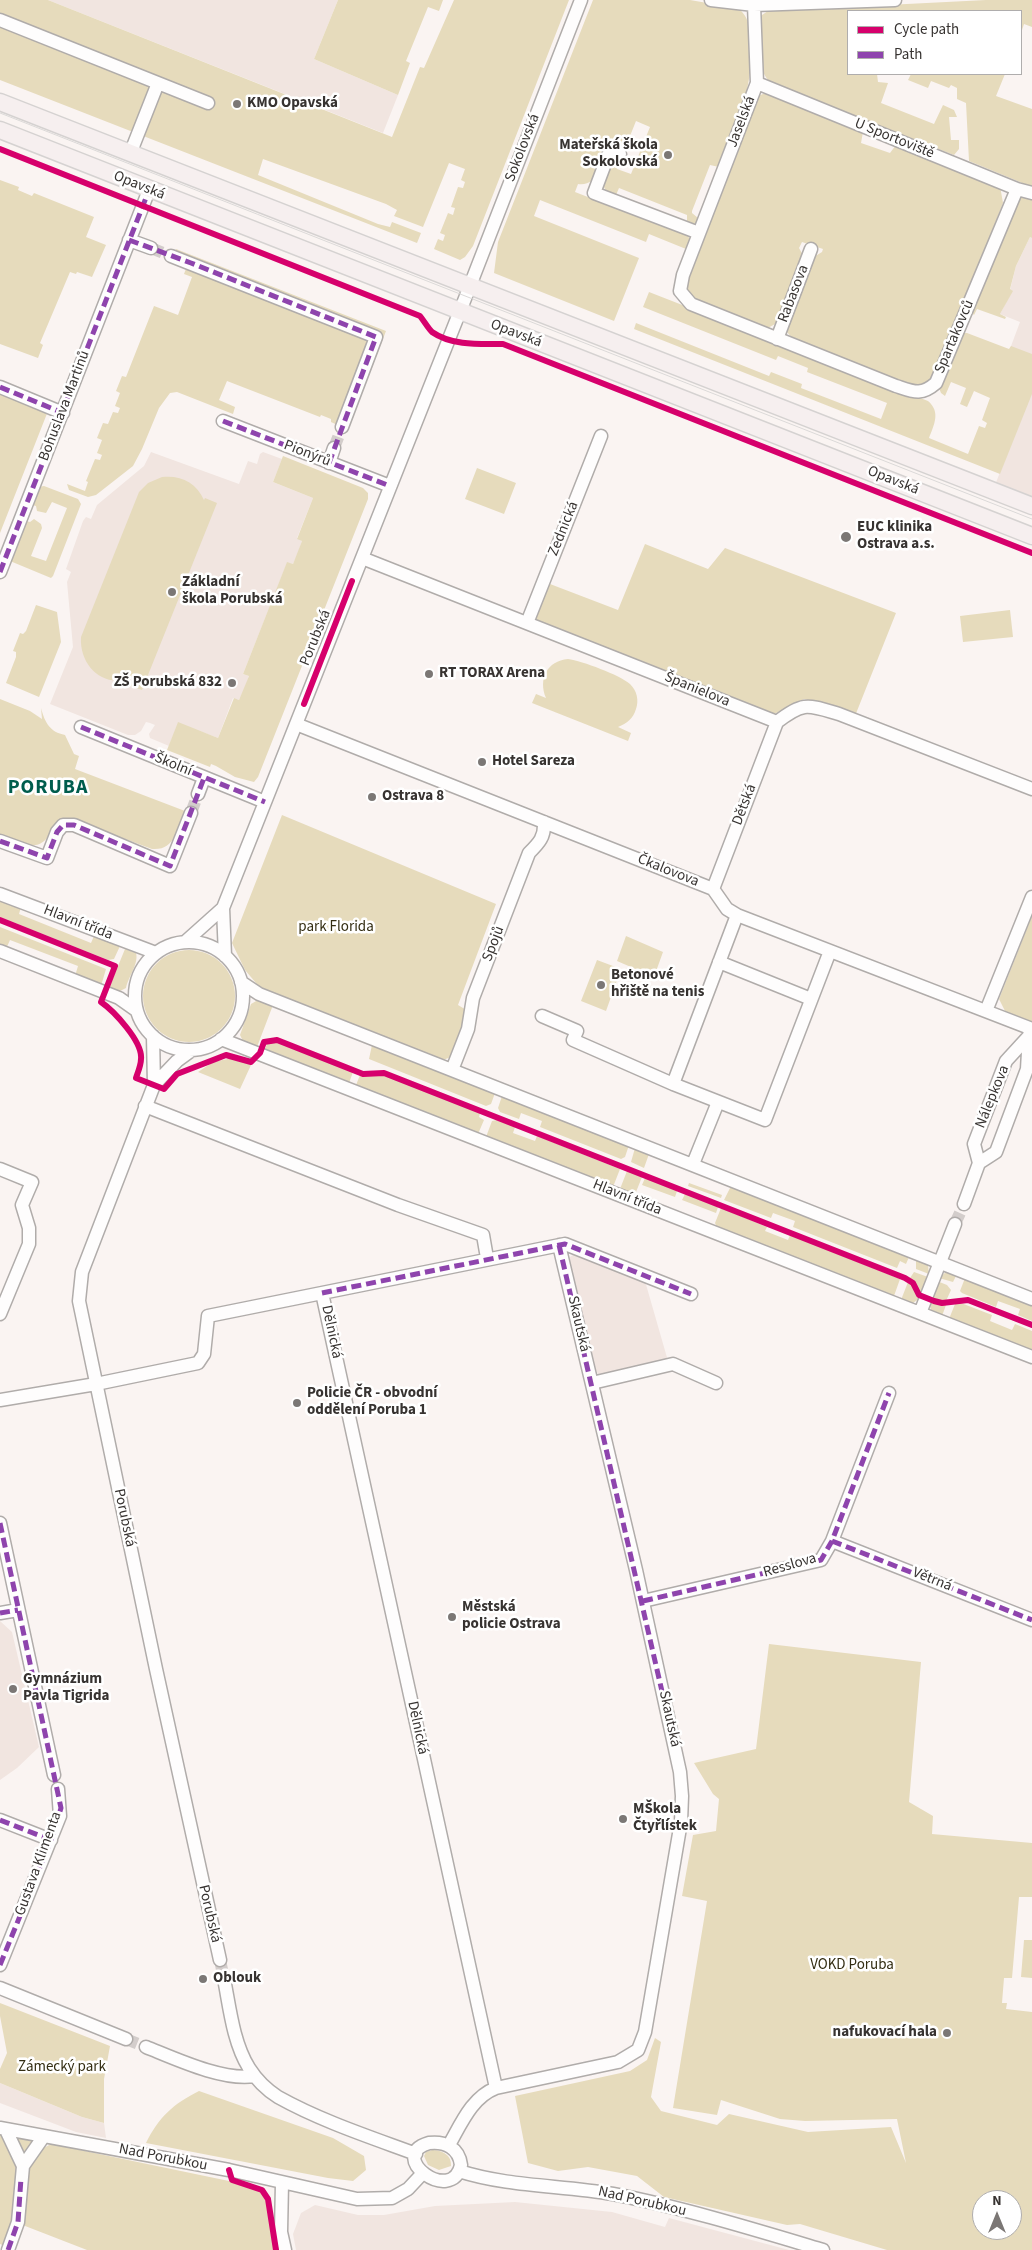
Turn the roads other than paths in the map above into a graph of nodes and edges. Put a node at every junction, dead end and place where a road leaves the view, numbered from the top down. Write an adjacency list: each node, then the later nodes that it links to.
1 (581, 0): 21 (street, Sokolovská)
2 (711, 0): 4 (street)
3 (896, 0): 4 (street)
4 (754, 5): 7 (street, Jaselská)
5 (0, 20): 6 (street)
6 (158, 83): 9 (street); 11 (street, Opavská)
7 (757, 83): 13 (street, U Sportoviště); 16 (street, Jaselská)
8 (0, 102): 11 (main road, Opavská)
9 (208, 103)
10 (0, 130): 14 (main road, Opavská)
11 (130, 154): 21 (main road, Opavská)
12 (620, 154): 16 (street)
13 (1016, 189): 15 (street, U Sportoviště); 23 (street, Spartakovců)
14 (149, 190): 17 (street, Bohuslava Martinů); 22 (main road, Opavská)
15 (1032, 192)
16 (699, 233): 23 (street, Jaselská)
17 (129, 240): 18 (street); 25 (street, Bohuslava Martinů)
18 (152, 248)
19 (811, 249): 23 (street, Rabasova)
20 (172, 256): 27 (street)
21 (468, 291): 22 (street, Porubská); 32 (main road, Opavská)
22 (460, 312): 31 (street, Porubská); 33 (main road, Opavská)
23 (777, 339)
24 (0, 387): 25 (street)
25 (63, 413): 35 (street, Bohuslava Martinů)
26 (223, 421): 30 (street, Pionýrů)
27 (342, 428)
28 (601, 436): 36 (street, Zednická)
29 (334, 448): 30 (street)
30 (329, 463): 31 (street, Pionýrů)
31 (390, 486): 34 (street, Porubská)
32 (1032, 506)
33 (1032, 536)
34 (362, 558): 36 (street, Španielova); 38 (street, Porubská)
35 (0, 572)
36 (527, 623): 37 (street, Španielova)
37 (777, 722): 41 (street); 47 (street, Dětská)
38 (296, 724): 43 (street, Porubská); 45 (street, Čkalovova)
39 (81, 727): 40 (street, Školní)
40 (204, 778): 42 (street); 43 (street, Školní)
41 (1032, 789)
42 (198, 794)
43 (265, 802): 50 (street, Porubská)
44 (191, 813): 46 (street)
45 (544, 822): 47 (street, Čkalovova); 67 (street, Spojů)
46 (0, 841)
47 (713, 889): 51 (street, Čkalovova)
48 (0, 894): 55 (street, Hlavní třída)
49 (1032, 897): 61 (street)
50 (223, 908): 52 (street); 56 (street, Porubská)
51 (737, 915): 54 (street, Čkalovova); 57 (street)
52 (185, 942): 55 (street); 56 (street)
53 (0, 951): 60 (street)
54 (830, 951): 59 (street); 61 (street, Čkalovova)
55 (156, 953): 60 (street)
56 (224, 956): 58 (street)
57 (720, 962): 59 (street); 68 (street)
58 (241, 982): 65 (street); 67 (street)
59 (811, 999): 70 (street)
60 (136, 1010): 64 (street)
61 (986, 1012): 63 (street, Čkalovova)
62 (542, 1016): 68 (street)
63 (1031, 1032): 72 (street, Nálepkova); 72 (street, Nálepkova)
64 (153, 1036): 66 (street); 69 (street, Porubská)
65 (221, 1039): 66 (street); 83 (street, Hlavní třída)
66 (192, 1050): 69 (street, Porubská)
67 (452, 1070): 73 (street)
68 (673, 1084): 70 (street)
69 (154, 1085): 71 (street, Porubská)
70 (718, 1102): 73 (street)
71 (145, 1106): 78 (street); 88 (street, Porubská)
72 (980, 1163): 75 (street, Nálepkova)
73 (694, 1164): 79 (street)
74 (0, 1169): 84 (street)
75 (964, 1204)
76 (955, 1224): 79 (street)
77 (560, 1245): 78 (street, Dělnická); 81 (street); 86 (street, Skautská)
78 (487, 1258): 80 (street, Dělnická)
79 (940, 1262): 82 (street); 83 (street)
80 (322, 1293): 88 (street, Dělnická); 109 (street, Dělnická)
81 (691, 1294)
82 (1032, 1299)
83 (920, 1313): 85 (street, Hlavní třída)
84 (0, 1314)
85 (1032, 1357)
86 (592, 1383): 87 (street); 94 (street, Skautská)
87 (716, 1383)
88 (96, 1384): 90 (street); 102 (street, Porubská)
89 (889, 1393): 92 (street, Resslova)
90 (0, 1400)
91 (0, 1523): 93 (street)
92 (832, 1541): 94 (street, Resslova); 97 (street, Větrná)
93 (3, 1554): 95 (street)
94 (642, 1601): 109 (street, Skautská)
95 (18, 1610): 96 (street); 98 (street)
96 (0, 1613)
97 (1032, 1620)
98 (54, 1774)
99 (58, 1789): 101 (street, Gustava Klimenta)
100 (0, 1820): 101 (street)
101 (51, 1840): 103 (street, Gustava Klimenta)
102 (220, 1960)
103 (0, 1965)
104 (225, 1984): 108 (street)
105 (0, 1988): 106 (street)
106 (126, 2039)
107 (146, 2047): 108 (street)
108 (254, 2076): 113 (street)
109 (496, 2088): 112 (street)
110 (3, 2129): 111 (street, Nad Porubkou); 114 (street)
111 (44, 2136): 114 (street); 117 (street, Nad Porubkou)
112 (449, 2145): 113 (street); 115 (street)
113 (416, 2154): 116 (street)
114 (23, 2166): 118 (street)
115 (459, 2171): 116 (street); 120 (street, Nad Porubkou)
116 (422, 2174): 117 (street, Nad Porubkou)
117 (282, 2183): 119 (street)
118 (8, 2250)
119 (285, 2250)
120 (823, 2250)

